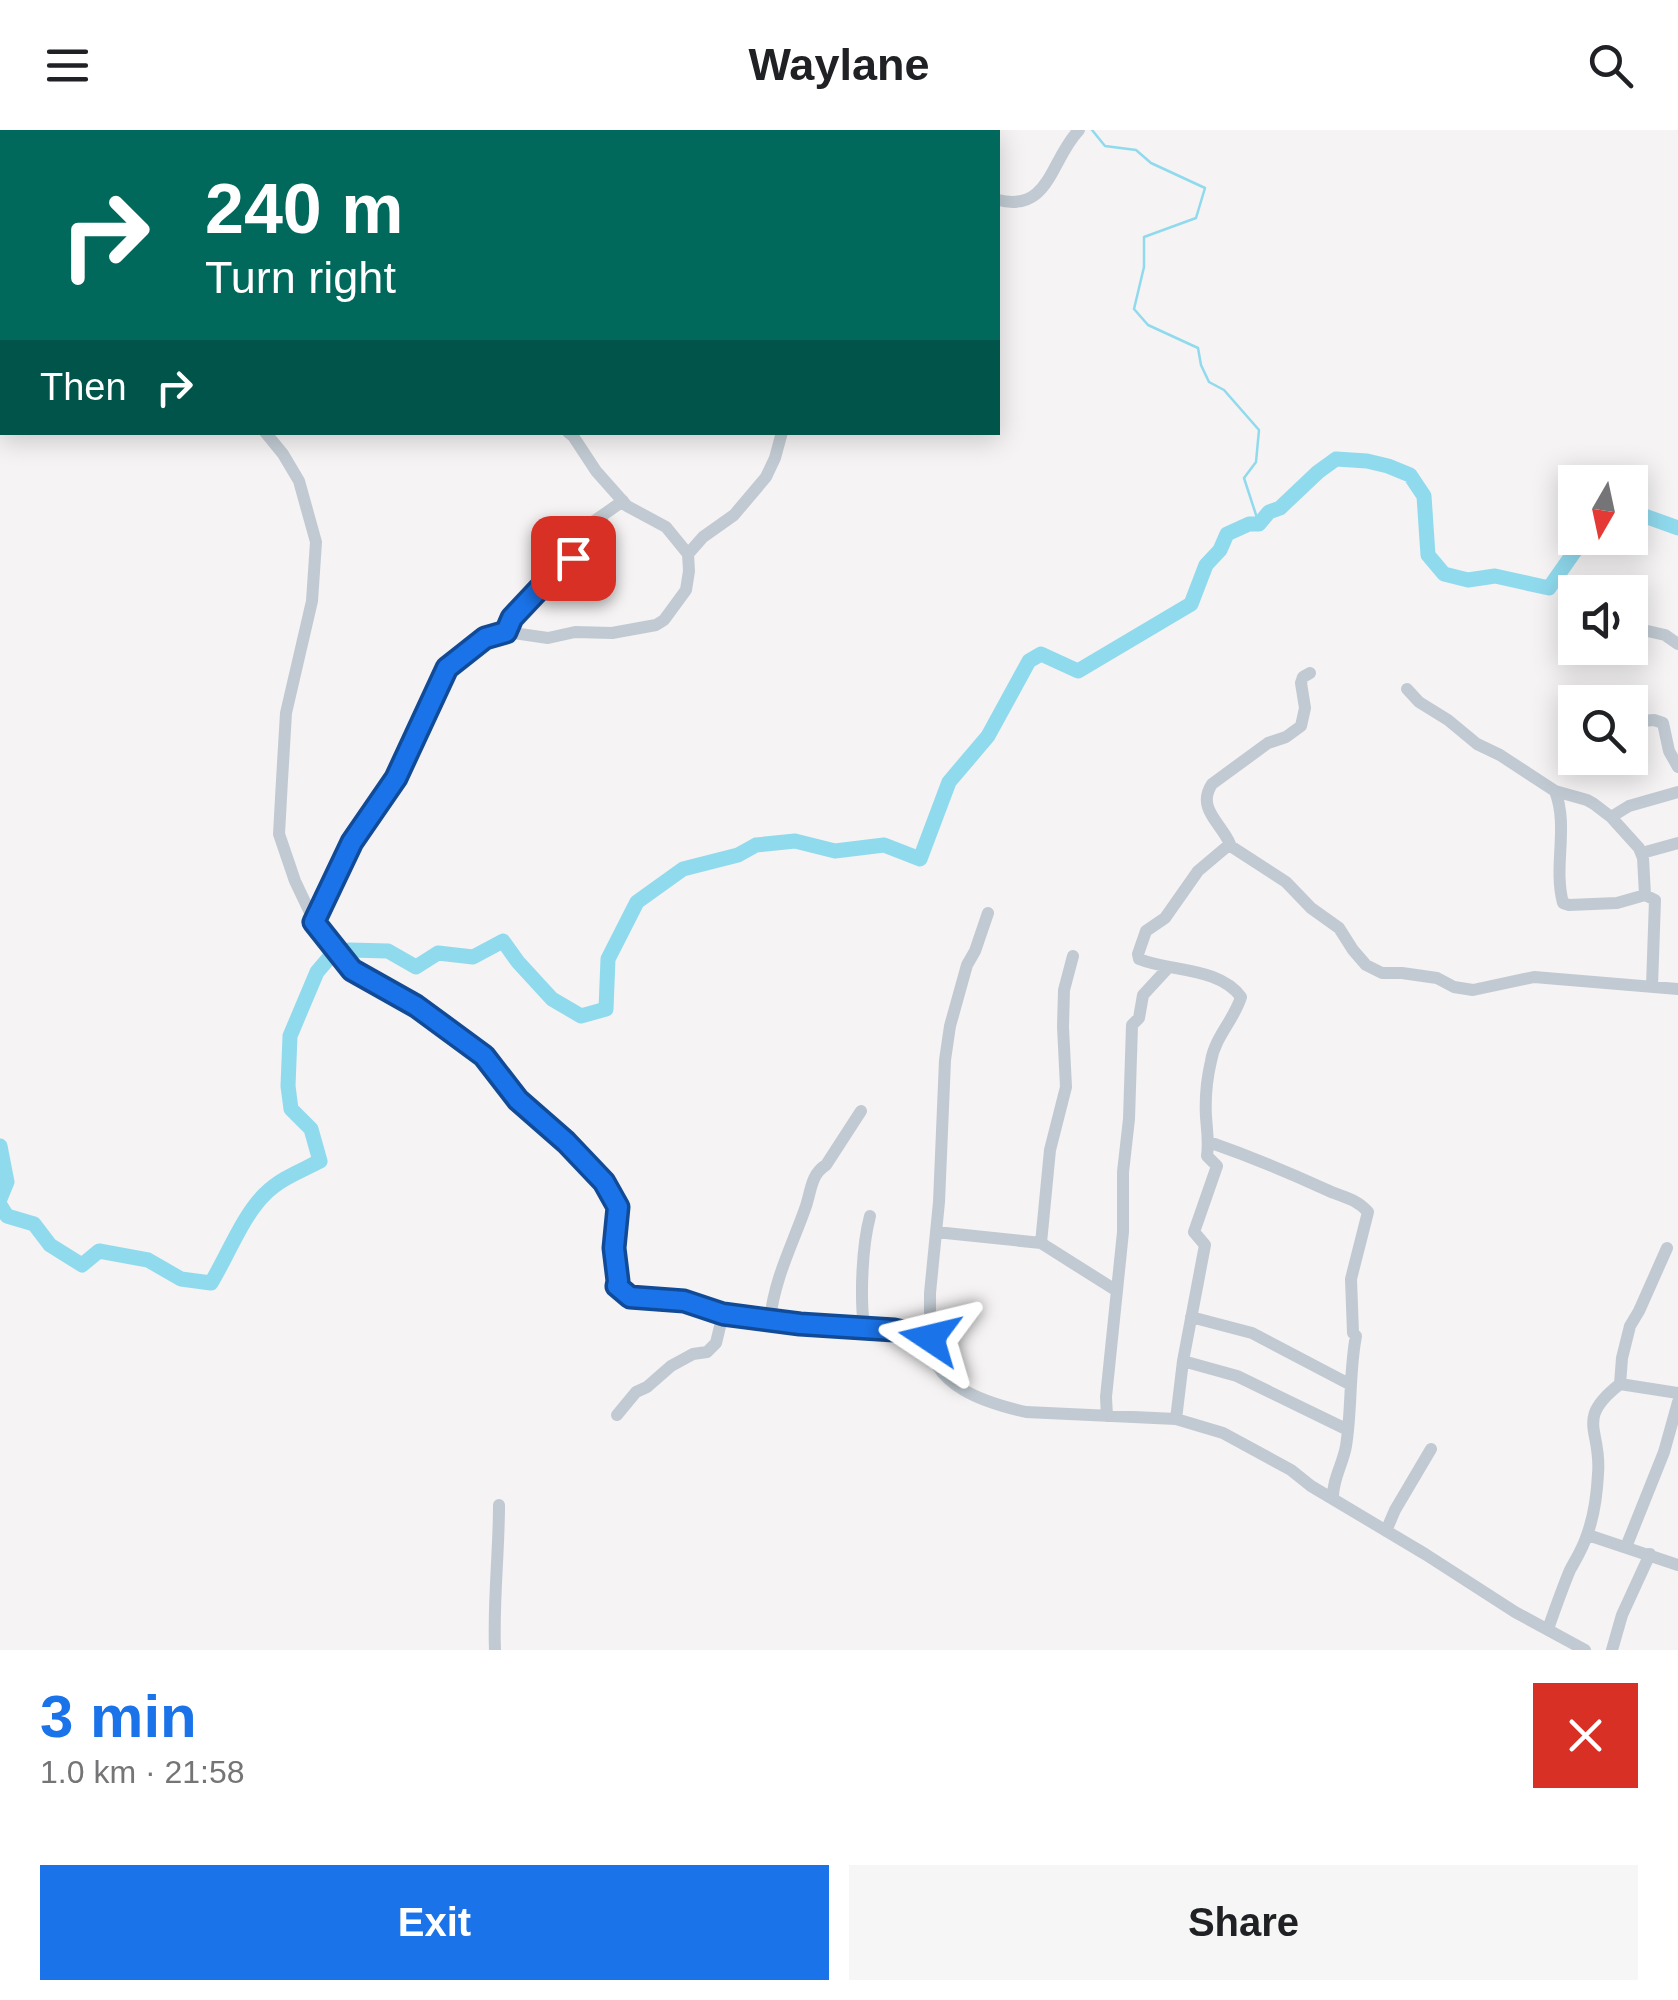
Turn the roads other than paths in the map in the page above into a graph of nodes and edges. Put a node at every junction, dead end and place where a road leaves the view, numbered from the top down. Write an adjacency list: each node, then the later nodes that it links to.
1 (1080, 130): 2 (street)
2 (1000, 200)
3 (267, 435): 23 (street)
4 (572, 435): 6 (street)
5 (781, 435): 7 (street)
6 (623, 502): 7 (street); 9 (street)
7 (688, 554): 9 (street)
8 (1648, 631): 10 (street)
9 (506, 632): 23 (street)
10 (1678, 644)
11 (1310, 672): 19 (street)
12 (1407, 689): 15 (street)
13 (1648, 720): 14 (street)
14 (1678, 767)
15 (1555, 791): 17 (street); 21 (street)
16 (1678, 792): 17 (street)
17 (1610, 817): 20 (street)
18 (1678, 843): 20 (street)
19 (1229, 844): 25 (street); 26 (street)
20 (1642, 853): 21 (street)
21 (1644, 895): 26 (street)
22 (988, 913): 31 (street)
23 (314, 922): 35 (street)
24 (1073, 956): 32 (street)
25 (1167, 968): 29 (street); 34 (street)
26 (1652, 986): 27 (street)
27 (1676, 991)
28 (861, 1111): 37 (street)
29 (1210, 1142): 36 (street); 42 (street)
30 (870, 1216): 38 (street)
31 (936, 1232): 32 (street); 39 (street)
32 (1041, 1243): 34 (street)
33 (1667, 1248): 41 (street)
34 (1117, 1291): 46 (street)
35 (723, 1314): 37 (street); 45 (street)
36 (1191, 1316): 40 (street); 42 (street)
37 (770, 1319): 38 (street)
38 (864, 1328): 39 (street)
39 (930, 1338): 46 (street)
40 (1183, 1361): 47 (street); 48 (street)
41 (1620, 1384): 43 (street); 53 (street)
42 (1351, 1385): 48 (street)
43 (1678, 1393)
44 (1678, 1402): 54 (street)
45 (617, 1415)
46 (1107, 1416): 47 (street)
47 (1176, 1418): 50 (street)
48 (1348, 1430): 50 (street)
49 (1431, 1450): 52 (street)
50 (1334, 1499): 52 (street)
51 (499, 1504): 58 (street)
52 (1386, 1531): 57 (street)
53 (1588, 1535): 54 (street); 57 (street)
54 (1626, 1547): 55 (street)
55 (1650, 1554): 56 (street); 60 (street)
56 (1678, 1565)
57 (1548, 1629): 59 (street)
58 (495, 1650)
59 (1585, 1650)
60 (1612, 1650)

